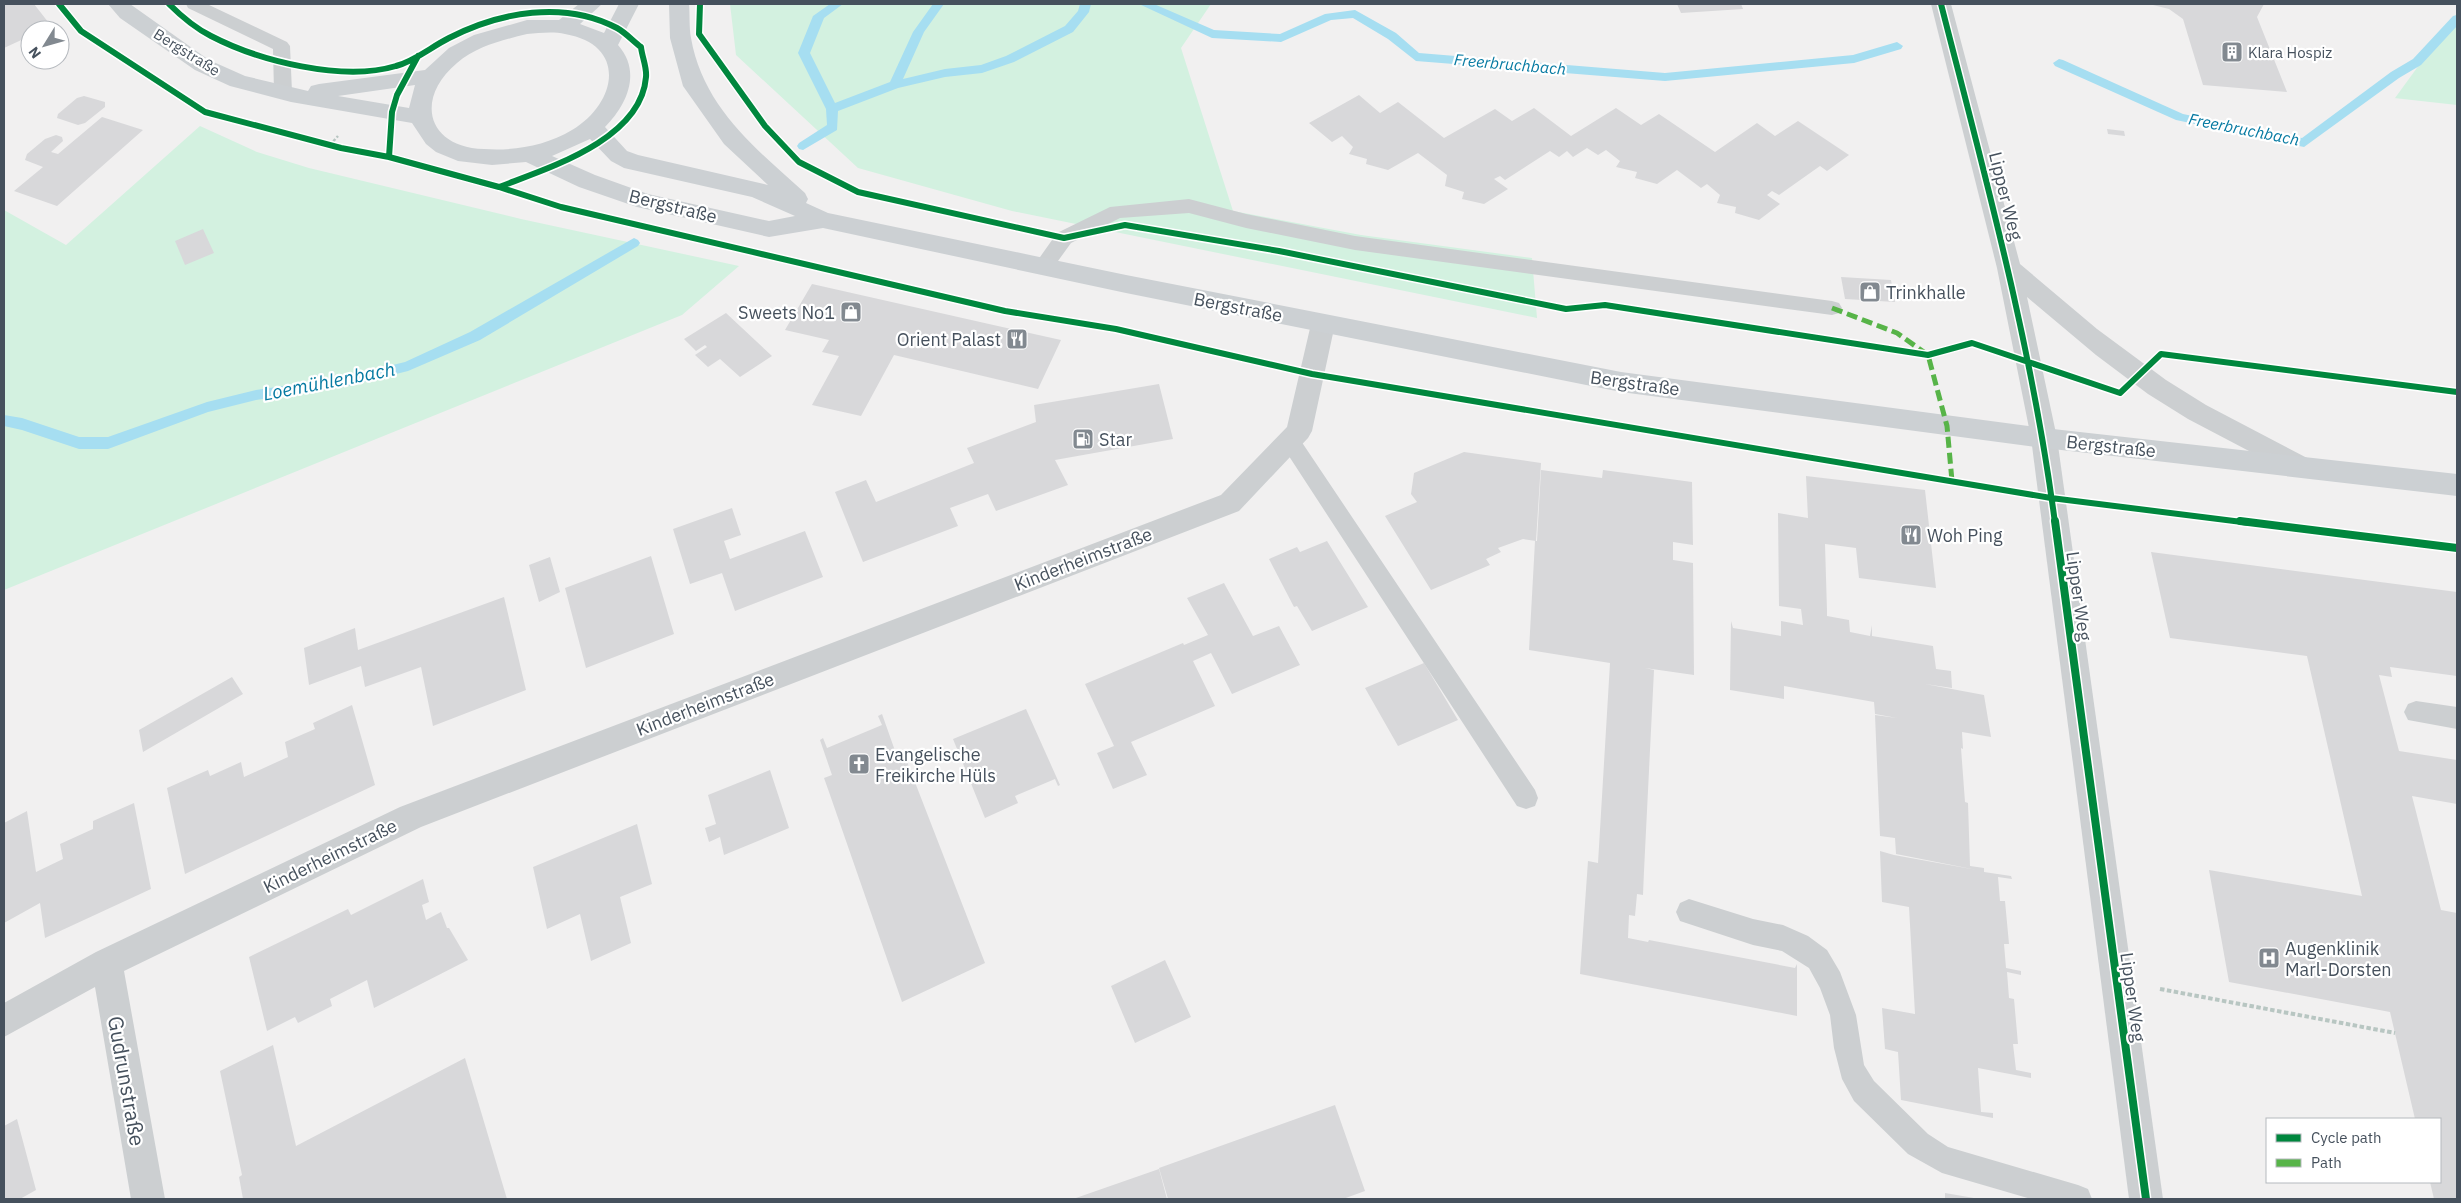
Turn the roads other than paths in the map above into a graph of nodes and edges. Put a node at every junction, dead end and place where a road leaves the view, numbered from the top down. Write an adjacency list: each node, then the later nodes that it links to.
1 (118, 4): 10 (main road, Bergstraße)
2 (194, 4): 10 (lane)
3 (592, 4): 7 (main road)
4 (629, 4): 8 (main road)
5 (679, 4): 14 (main road)
6 (1941, 4): 16 (street, Lipper Weg)
7 (563, 27): 8 (main road); 9 (main road)
8 (608, 45): 12 (main road)
9 (432, 76): 10 (main road, Bergstraße); 11 (main road)
10 (287, 93): 11 (main road, Bergstraße)
11 (420, 117): 13 (main road)
12 (592, 127): 13 (main road); 14 (main road, Bergstraße)
13 (530, 155): 14 (main road, Bergstraße)
14 (823, 220): 15 (main road, Bergstraße)
15 (1043, 267): 17 (lane); 18 (main road, Bergstraße)
16 (2008, 268): 19 (street, Lipper Weg); 21 (street, Lipper Weg)
17 (1832, 308)
18 (1323, 324): 19 (main road, Bergstraße); 20 (street, Kinderheimstraße)
19 (2044, 438): 21 (main road, Bergstraße); 31 (street, Lipper Weg)
20 (1290, 441): 25 (lane); 27 (street, Kinderheimstraße)
21 (2300, 466): 22 (main road, Bergstraße)
22 (2457, 485)
23 (2416, 712): 24 (lane)
24 (2457, 718)
25 (1526, 798)
26 (1689, 912): 30 (lane)
27 (107, 963): 28 (street, Kinderheimstraße); 29 (street, Gudrunstraße)
28 (4, 1021)
29 (148, 1199)
30 (2078, 1199)
31 (2146, 1199)

